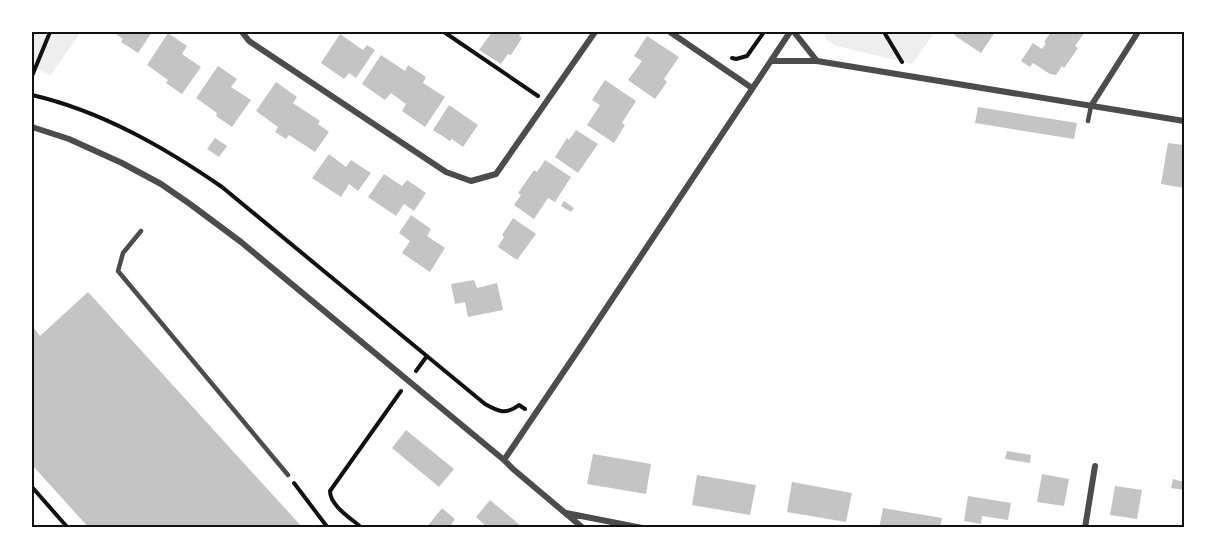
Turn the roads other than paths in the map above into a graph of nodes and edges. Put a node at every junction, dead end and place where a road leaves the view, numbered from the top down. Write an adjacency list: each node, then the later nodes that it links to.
1 (242, 32): 2 (street)
2 (594, 32)
3 (670, 32): 9 (street)
4 (790, 32): 7 (street)
5 (794, 32): 8 (street)
6 (1138, 32): 10 (street)
7 (771, 61): 8 (street); 9 (street)
8 (817, 61): 10 (street)
9 (752, 88): 15 (street)
10 (1091, 106): 11 (lane); 12 (street)
11 (1088, 121)
12 (1185, 121)
13 (32, 127): 15 (street)
14 (141, 231): 17 (lane)
15 (504, 460): 18 (street)
16 (1095, 466): 21 (street)
17 (288, 475)
18 (565, 513): 19 (street); 20 (street)
19 (583, 528)
20 (642, 528)
21 (1085, 528)

